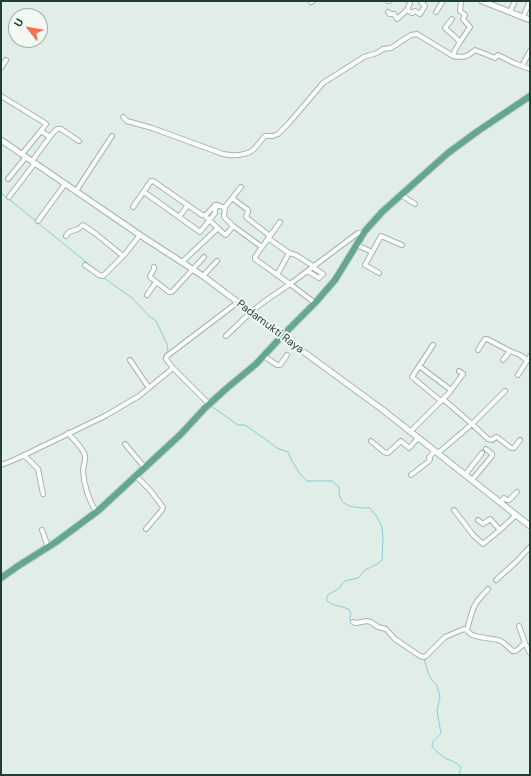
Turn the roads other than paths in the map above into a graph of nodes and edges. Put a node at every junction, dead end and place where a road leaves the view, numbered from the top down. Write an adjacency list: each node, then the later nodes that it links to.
1 (409, 1): 8 (street)
2 (422, 1): 8 (street)
3 (443, 1): 10 (street)
4 (482, 1): 11 (street)
5 (515, 1): 11 (street)
6 (530, 1): 12 (street)
7 (461, 3): 15 (street)
8 (407, 10): 9 (street)
9 (388, 12)
10 (436, 12)
11 (510, 12): 12 (street)
12 (523, 17): 14 (street)
13 (452, 19): 15 (street)
14 (530, 20)
15 (460, 42): 17 (street)
16 (530, 51): 18 (street)
17 (454, 56): 20 (street); 25 (street)
18 (529, 58): 20 (street)
19 (6, 60): 21 (street)
20 (522, 66): 22 (street)
21 (1, 68)
22 (530, 69)
23 (1, 96): 26 (street)
24 (530, 96): 38 (main road)
25 (123, 117)
26 (41, 131): 28 (street); 31 (street)
27 (112, 136): 36 (street)
28 (50, 137): 30 (street); 32 (street)
29 (1, 141): 31 (street, Padamukti Raya)
30 (78, 141)
31 (24, 156): 32 (street, Padamukti Raya); 33 (street)
32 (33, 162): 34 (street, Padamukti Raya); 39 (street)
33 (8, 179)
34 (65, 184): 36 (street, Padamukti Raya); 49 (street)
35 (241, 187): 40 (street)
36 (76, 191): 54 (street, Padamukti Raya)
37 (144, 192): 42 (street); 44 (street); 47 (street)
38 (402, 195): 41 (street); 53 (main road)
39 (9, 197)
40 (232, 198): 45 (street); 56 (street)
41 (415, 204)
42 (188, 205): 46 (street); 47 (street)
43 (219, 205): 45 (street); 46 (street); 48 (street)
44 (133, 207)
45 (225, 208): 51 (street)
46 (204, 215): 48 (street)
47 (179, 217): 48 (street)
48 (209, 220): 52 (street)
49 (38, 221)
50 (280, 222): 56 (street)
51 (233, 226): 52 (street); 59 (street)
52 (217, 229): 65 (street)
53 (363, 234): 57 (main road); 67 (street)
54 (140, 235): 62 (street); 65 (street, Padamukti Raya)
55 (66, 236): 62 (street)
56 (269, 237): 59 (street); 61 (street)
57 (357, 245): 60 (street); 78 (main road)
58 (402, 245): 60 (street)
59 (262, 247): 72 (street)
60 (372, 252): 71 (street)
61 (289, 253): 67 (street); 72 (street)
62 (124, 256): 66 (street)
63 (204, 257): 69 (street)
64 (217, 261): 73 (street)
65 (182, 262): 69 (street, Padamukti Raya)
66 (84, 265)
67 (313, 266): 70 (street); 70 (street)
68 (154, 267): 74 (street)
69 (192, 269): 73 (street, Padamukti Raya); 74 (street)
70 (307, 271): 75 (street)
71 (379, 273)
72 (277, 275): 75 (street)
73 (203, 276): 77 (street, Padamukti Raya)
74 (156, 282): 76 (street)
75 (290, 284): 78 (street); 79 (street)
76 (147, 295)
77 (238, 302): 79 (street, Padamukti Raya); 91 (street)
78 (315, 303): 81 (main road)
79 (251, 312): 80 (street); 81 (street, Padamukti Raya)
80 (226, 336)
81 (282, 336): 86 (main road); 100 (street, Padamukti Raya)
82 (432, 345): 90 (street)
83 (478, 350): 84 (street)
84 (510, 351): 87 (street); 89 (street)
85 (287, 355): 86 (street)
86 (264, 356): 98 (main road)
87 (529, 358): 93 (street)
88 (130, 360): 94 (street)
89 (503, 360)
90 (418, 366): 95 (street); 97 (street)
91 (173, 368): 94 (street); 98 (street)
92 (459, 371): 95 (street)
93 (518, 375)
94 (149, 388): 101 (street)
95 (451, 390): 97 (street)
96 (505, 392): 99 (street)
97 (442, 400): 99 (street); 100 (street)
98 (209, 404): 111 (main road)
99 (472, 424): 103 (street); 107 (street)
100 (410, 432): 102 (street, Padamukti Raya)
101 (68, 433): 109 (street); 120 (street)
102 (418, 438): 104 (street); 107 (street, Padamukti Raya)
103 (520, 440)
104 (371, 441)
105 (125, 444): 111 (street)
106 (486, 449): 115 (street)
107 (437, 452): 112 (street); 113 (street, Padamukti Raya)
108 (482, 453): 113 (street)
109 (24, 455): 110 (street); 117 (street)
110 (1, 465)
111 (145, 468): 114 (main road)
112 (411, 475)
113 (465, 475): 115 (street, Padamukti Raya)
114 (136, 476): 120 (main road); 124 (street)
115 (472, 480): 118 (street, Padamukti Raya)
116 (517, 492): 118 (street)
117 (43, 494)
118 (500, 502): 121 (street, Padamukti Raya)
119 (454, 510): 126 (street)
120 (96, 512): 127 (main road)
121 (516, 515): 123 (street, Padamukti Raya); 126 (street)
122 (478, 520): 126 (street)
123 (530, 526)
124 (146, 529)
125 (42, 530): 127 (street)
126 (500, 530)
127 (48, 547): 129 (main road)
128 (530, 547): 130 (street)
129 (1, 578)
130 (496, 580)
131 (488, 589): 134 (street)
132 (353, 622): 134 (street)
133 (519, 626): 135 (street)
134 (467, 630): 135 (street)
135 (525, 643): 136 (street)
136 (530, 653)

